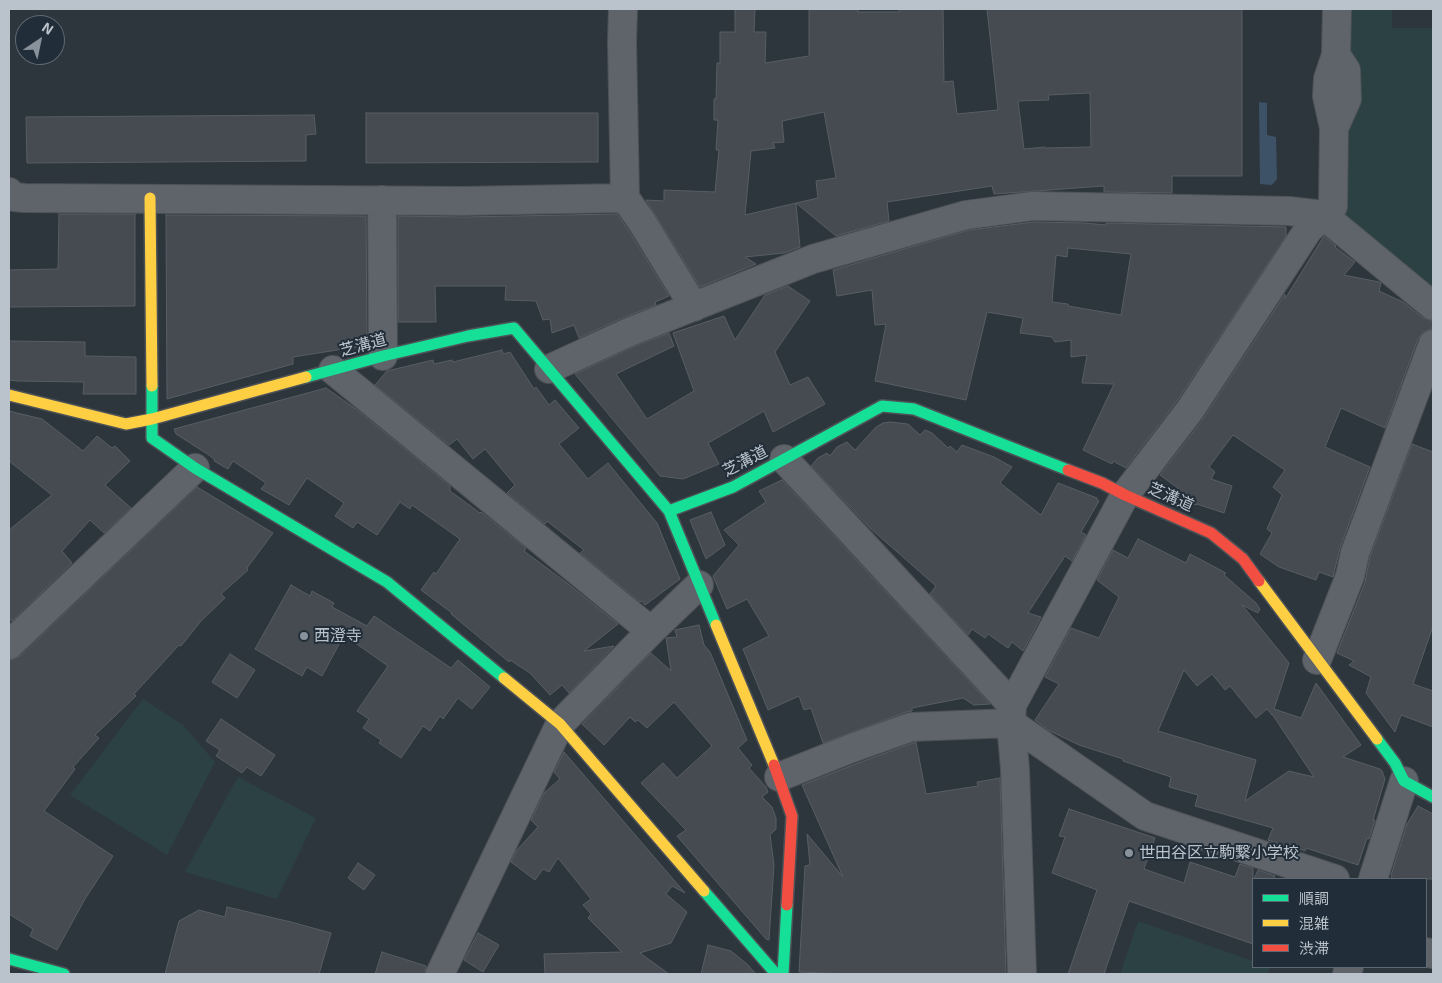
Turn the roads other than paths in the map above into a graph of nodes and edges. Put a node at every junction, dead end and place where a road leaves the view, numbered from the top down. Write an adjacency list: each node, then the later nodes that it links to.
1 (623, 9): 5 (street)
2 (1337, 9): 7 (street)
3 (9, 192): 4 (street)
4 (150, 198): 6 (street); 15 (street)
5 (624, 198): 6 (street); 8 (street)
6 (382, 200): 11 (street)
7 (1323, 215): 8 (street); 9 (street); 18 (street)
8 (694, 306): 12 (street)
9 (1433, 306)
10 (1433, 344): 23 (street)
11 (383, 356): 12 (street, 芝溝道); 13 (street, 芝溝道)
12 (549, 369): 19 (street, 芝溝道)
13 (333, 370): 15 (street, 芝溝道); 21 (street)
14 (9, 395): 15 (street, 芝溝道)
15 (152, 419): 17 (street)
16 (784, 459): 18 (street, 芝溝道); 19 (street, 芝溝道); 24 (street)
17 (195, 468): 22 (street); 25 (street)
18 (1125, 494): 23 (street, 芝溝道); 24 (street)
19 (669, 511): 20 (street)
20 (699, 586): 21 (street); 26 (street)
21 (652, 632): 25 (street)
22 (9, 645)
23 (1317, 660): 27 (street, 芝溝道)
24 (1011, 714): 26 (street); 29 (street); 36 (street)
25 (560, 724): 33 (street); 34 (street)
26 (778, 777): 35 (street)
27 (1404, 781): 28 (street); 30 (street)
28 (1433, 797)
29 (1332, 878)
30 (1373, 878)
31 (9, 959): 32 (street)
32 (51, 972)
33 (440, 974)
34 (776, 974)
35 (783, 974)
36 (1022, 974)

